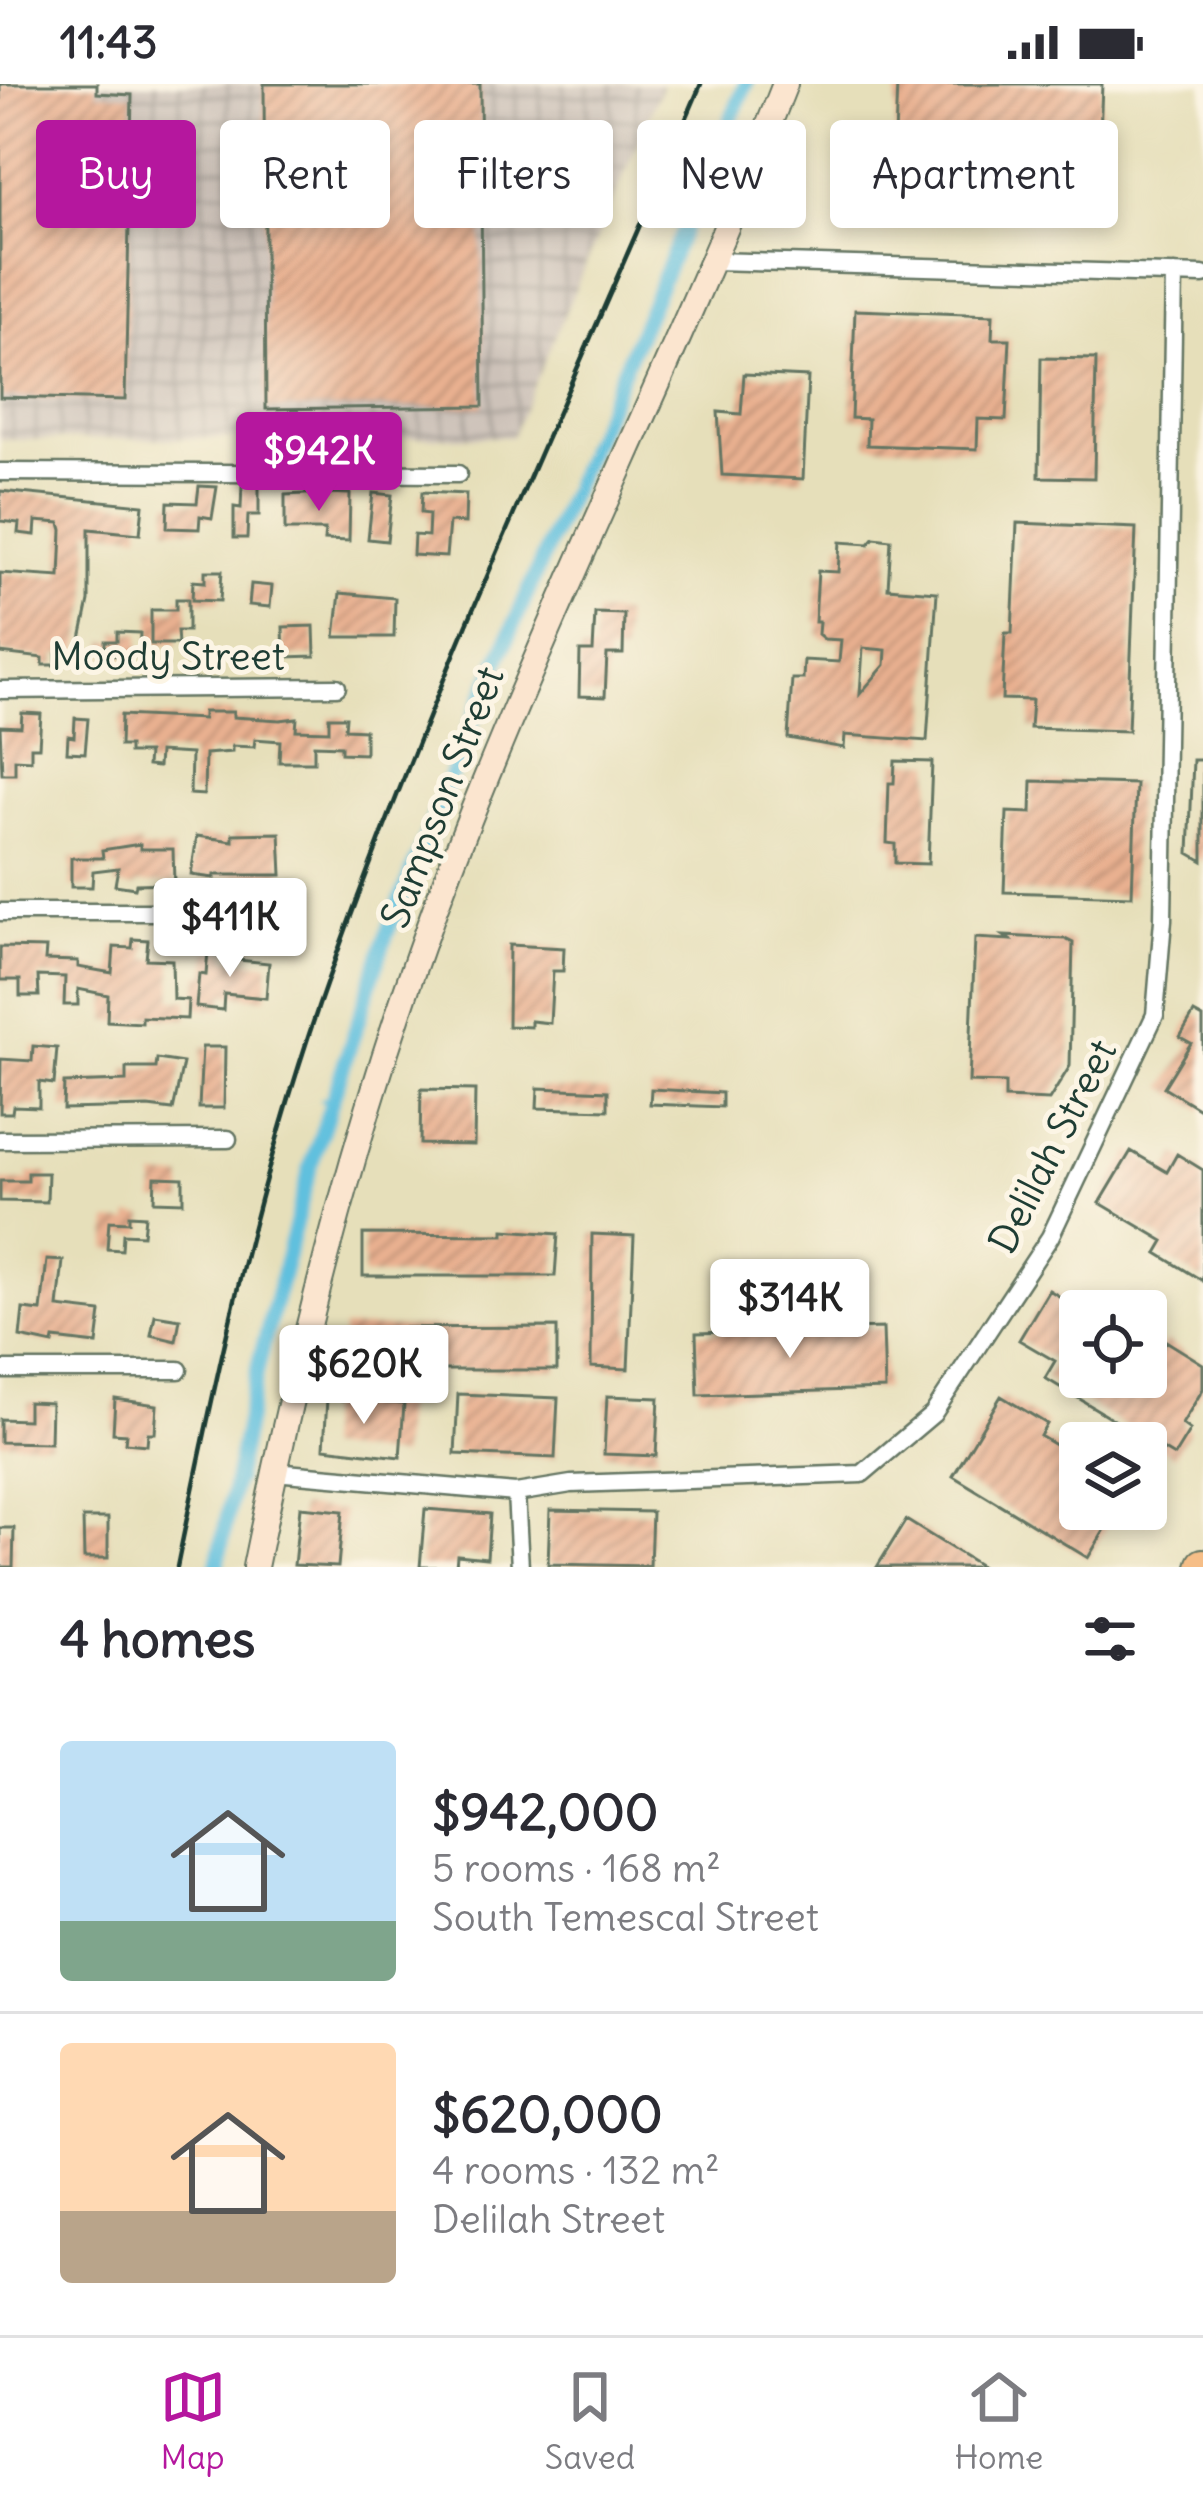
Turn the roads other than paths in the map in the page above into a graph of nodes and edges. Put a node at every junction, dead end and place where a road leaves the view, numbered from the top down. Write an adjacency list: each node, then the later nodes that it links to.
1 (785, 84): 2 (street, Sampson Street)
2 (712, 260): 3 (street); 15 (street, Sampson Street)
3 (1174, 274): 4 (street); 16 (street, Delilah Street)
4 (1203, 275)
5 (0, 472): 6 (street)
6 (458, 474)
7 (337, 687): 8 (street, Moody Street)
8 (0, 690)
9 (0, 912): 10 (street)
10 (299, 912)
11 (228, 1139): 12 (street)
12 (0, 1140)
13 (0, 1370): 14 (street)
14 (179, 1370)
15 (274, 1472): 16 (street, Delilah Street); 17 (street, Sampson Street)
16 (516, 1493): 18 (street)
17 (255, 1567)
18 (520, 1567)

